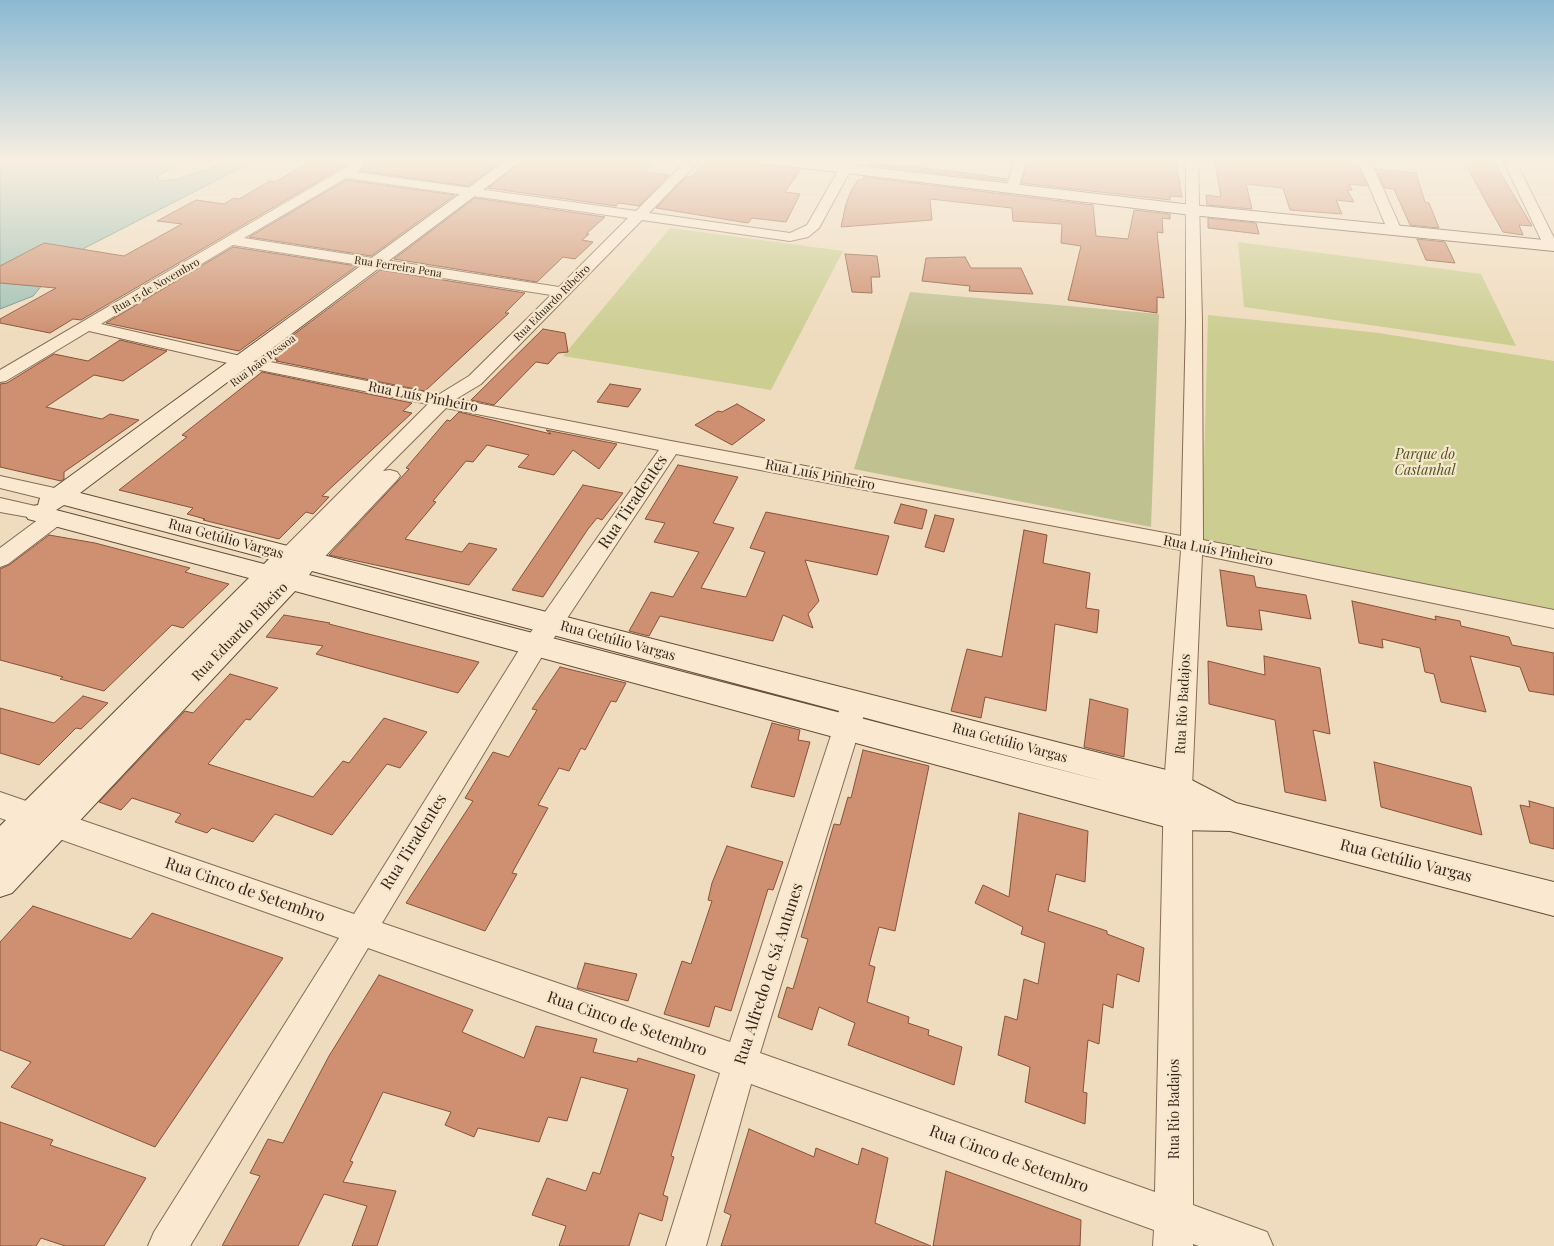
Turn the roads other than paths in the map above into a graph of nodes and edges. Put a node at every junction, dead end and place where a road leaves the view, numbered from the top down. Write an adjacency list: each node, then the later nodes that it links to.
1 (268, 220): 11 (street, Rua 15 de Novembro)
2 (442, 220): 13 (street, Rua João Pessoa)
3 (634, 220): 14 (street, Rua Eduardo Ribeiro)
4 (680, 220): 5 (street)
5 (816, 220)
6 (1192, 220): 24 (street, Rua Rio Badajos)
7 (1290, 220): 10 (street)
8 (1390, 220): 10 (street)
9 (1540, 220): 12 (street)
10 (1395, 231): 12 (street)
11 (233, 241): 13 (street, Rua Ferreira Pena); 15 (street, Rua 15 de Novembro)
12 (1553, 246)
13 (382, 264): 14 (street, Rua Ferreira Pena); 16 (street, Rua João Pessoa)
14 (563, 292): 18 (street, Rua Eduardo Ribeiro)
15 (88, 326): 16 (street, Rua Luís Pinheiro); 17 (street, Rua 15 de Novembro)
16 (252, 363): 18 (street, Rua Luís Pinheiro); 22 (street, Rua João Pessoa)
17 (0, 377)
18 (451, 402): 19 (street, Rua Luís Pinheiro); 26 (street, Rua Eduardo Ribeiro)
19 (671, 447): 24 (street, Rua Luís Pinheiro); 28 (street, Rua Tiradentes)
20 (0, 482): 22 (street, Rua Getúlio Vargas)
21 (0, 505): 22 (street, Rua Getúlio Vargas)
22 (58, 507): 23 (street, Rua João Pessoa); 25 (street, Rua João Pessoa); 26 (street, Rua Getúlio Vargas)
23 (0, 541)
24 (1192, 545): 27 (street, Rua Luís Pinheiro); 30 (street, Rua Rio Badajos)
25 (0, 559)
26 (289, 568): 28 (street, Rua Getúlio Vargas); 32 (street, Rua Eduardo Ribeiro)
27 (1554, 619)
28 (542, 634): 29 (street, Rua Getúlio Vargas); 36 (street, Rua Tiradentes)
29 (851, 716): 30 (street, Rua Getúlio Vargas); 37 (street, Rua Alfredo de Sá Antunes)
30 (1177, 801): 35 (street, Rua Getúlio Vargas); 38 (street, Rua Rio Badajos)
31 (0, 805): 32 (street, Rua Cinco de Setembro)
32 (44, 820): 33 (street, Rua Eduardo Ribeiro); 34 (street, Rua Eduardo Ribeiro); 36 (street, Rua Cinco de Setembro)
33 (0, 849)
34 (0, 881)
35 (1554, 898)
36 (359, 931): 37 (street, Rua Cinco de Setembro); 39 (street, Rua Tiradentes)
37 (740, 1063): 38 (street, Rua Cinco de Setembro); 40 (street, Rua Alfredo de Sá Antunes)
38 (1174, 1232): 41 (street, Rua Cinco de Setembro)
39 (168, 1246)
40 (686, 1246)
41 (1253, 1246)

